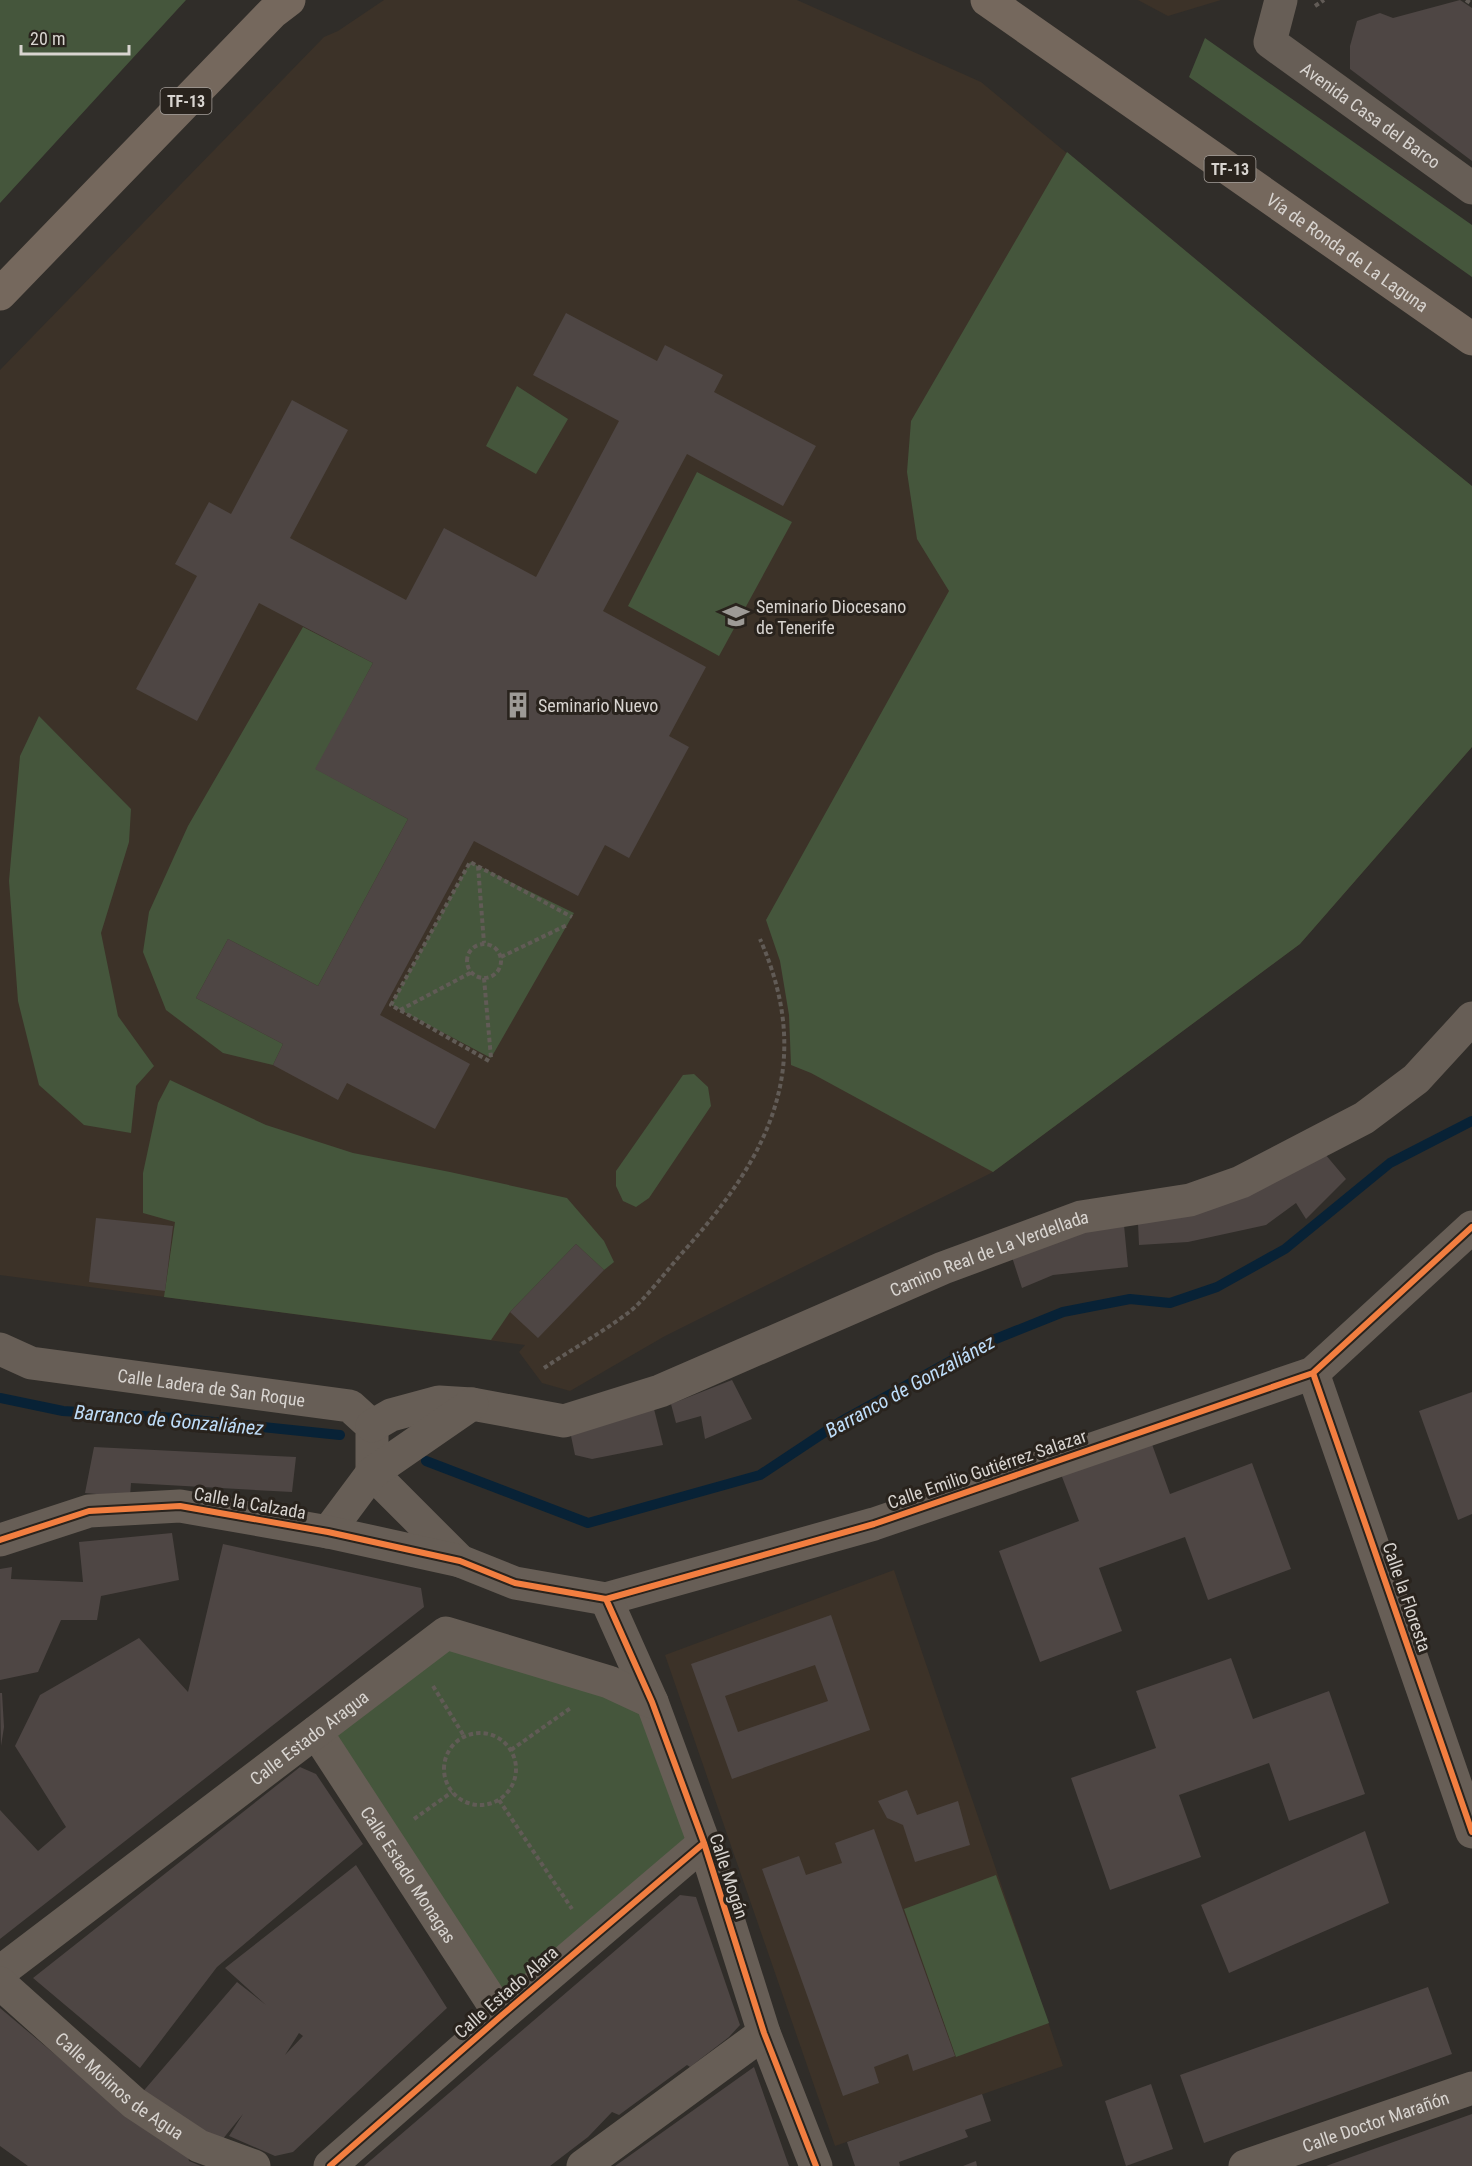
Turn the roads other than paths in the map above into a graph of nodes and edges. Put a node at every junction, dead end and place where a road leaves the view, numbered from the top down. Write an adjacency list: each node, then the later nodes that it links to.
1 (289, 0): 5 (main road, TF-13)
2 (987, 0): 6 (main road, Vía de Ronda de La Laguna / TF-13)
3 (1281, 0): 4 (street, Avenida Casa del Barco)
4 (1472, 188)
5 (0, 294)
6 (1472, 339)
7 (1472, 1018): 11 (street, Camino Real de La Verdellada)
8 (1472, 1227): 10 (street, Calle Emilio Gutiérrez Salazar)
9 (0, 1349): 12 (street, Calle Ladera de San Roque)
10 (1313, 1373): 17 (street, Calle Emilio Gutiérrez Salazar); 20 (street, Calle la Floresta)
11 (472, 1404): 12 (street, Camino Real de La Verdellada); 13 (street)
12 (372, 1426): 13 (street)
13 (372, 1473): 14 (street); 16 (street)
14 (328, 1532): 15 (street, Calle la Calzada); 16 (street, Calle la Calzada)
15 (0, 1540)
16 (460, 1561): 17 (street, Calle Emilio Gutiérrez Salazar)
17 (606, 1599): 18 (street, Calle Mogán)
18 (652, 1702): 19 (street, Calle Estado Aragua); 21 (street, Calle Mogán)
19 (315, 1732): 22 (street, Calle Estado Aragua); 24 (street, Calle Estado Monagas)
20 (1472, 1832)
21 (704, 1843): 24 (street, Calle Estado Alara); 25 (street, Calle Mogán)
22 (0, 1972)
23 (0, 1983): 27 (street, Calle Molinos de Agua)
24 (501, 2016): 28 (street, Calle Estado Alara)
25 (764, 2033): 29 (street); 30 (street, Calle Mogán)
26 (1472, 2088): 31 (street, Calle Doctor Marañón)
27 (254, 2166)
28 (330, 2166)
29 (583, 2166)
30 (816, 2166)
31 (1245, 2166)

